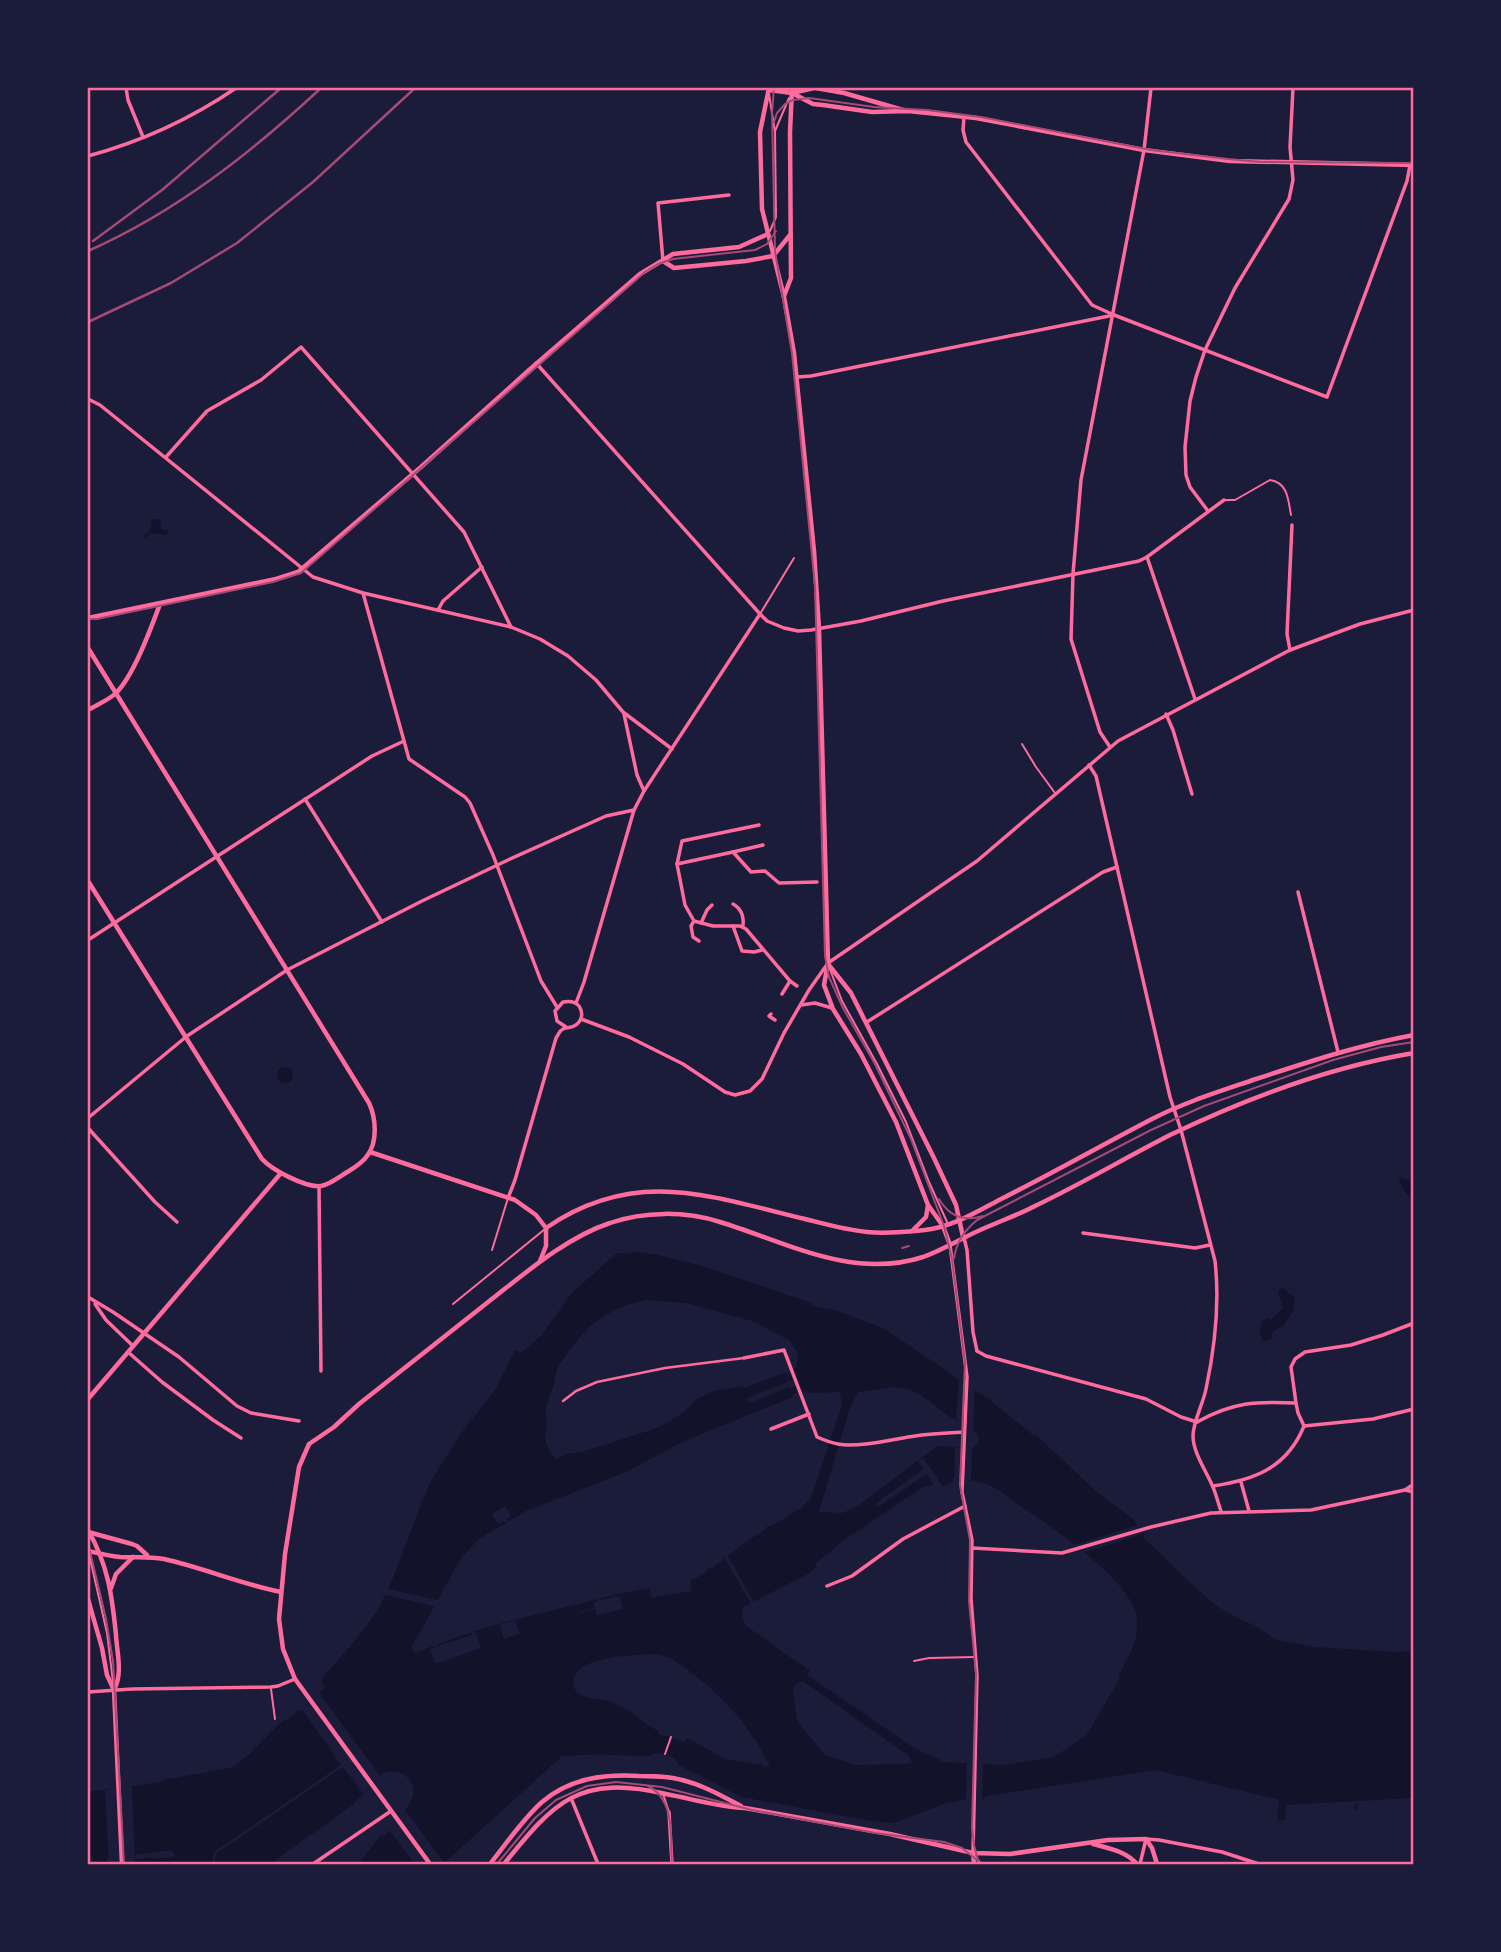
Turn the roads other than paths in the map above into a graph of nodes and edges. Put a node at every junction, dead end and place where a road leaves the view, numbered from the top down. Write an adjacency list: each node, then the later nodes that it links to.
1 (126, 88): 11 (street)
2 (236, 88): 11 (street)
3 (815, 88): 7 (street); 8 (street)
4 (1151, 88): 12 (street)
5 (1293, 88): 14 (street)
6 (769, 89): 7 (street); 10 (lane); 17 (street)
7 (792, 90): 8 (street); 10 (lane); 18 (street)
8 (908, 111): 9 (street)
9 (964, 117): 12 (street); 22 (street)
10 (775, 132): 17 (lane)
11 (143, 137): 13 (street)
12 (1144, 150): 14 (street); 22 (street)
13 (88, 156)
14 (1291, 164): 15 (street); 23 (street)
15 (1412, 165): 23 (street)
16 (729, 195): 20 (street)
17 (768, 234): 19 (street); 20 (street)
18 (790, 234): 19 (street); 21 (street)
19 (773, 256): 20 (street); 21 (street)
20 (663, 261): 24 (street)
21 (784, 297): 25 (street)
22 (1114, 315): 23 (street); 25 (street); 37 (street)
23 (1205, 350): 30 (street)
24 (536, 363): 28 (street); 42 (street)
25 (797, 377): 45 (street)
26 (88, 399): 27 (street)
27 (166, 457): 28 (street); 36 (street)
28 (413, 474): 35 (street); 36 (street)
29 (1224, 500): 30 (street); 31 (lane)
30 (1208, 511): 33 (street)
31 (1291, 515)
32 (1292, 526): 47 (street)
33 (1147, 557): 37 (street); 49 (street)
34 (794, 558): 42 (lane)
35 (482, 567): 40 (street); 44 (street)
36 (303, 568): 38 (street); 39 (street)
37 (1073, 574): 45 (street); 55 (street)
38 (363, 593): 40 (street); 53 (street)
39 (160, 603): 43 (street); 48 (street)
40 (438, 610): 44 (street)
41 (1413, 610): 47 (street)
42 (760, 614): 45 (street); 56 (street)
43 (88, 618)
44 (511, 627): 51 (street)
45 (818, 629): 84 (street)
46 (88, 648): 48 (street)
47 (1290, 650): 49 (street)
48 (116, 694): 50 (street); 66 (street)
49 (1195, 699): 52 (street)
50 (88, 710)
51 (623, 712): 56 (street); 58 (street)
52 (1166, 714): 55 (street); 60 (street)
53 (404, 741): 61 (street); 68 (street)
54 (1022, 744): 59 (lane)
55 (1110, 747): 57 (street)
56 (672, 749): 58 (street)
57 (1089, 765): 59 (street); 69 (street)
58 (644, 791): 62 (street)
59 (1056, 794): 84 (street)
60 (1192, 794)
61 (305, 799): 66 (street); 77 (street)
62 (634, 810): 68 (street); 89 (street)
63 (759, 825): 67 (street)
64 (762, 845): 65 (street)
65 (733, 852): 67 (street); 71 (street)
66 (216, 856): 76 (street); 85 (street)
67 (677, 864): 75 (street)
68 (497, 866): 77 (street); 91 (street)
69 (1117, 867): 96 (street); 102 (street)
70 (88, 881): 76 (street)
71 (817, 882)
72 (1298, 892): 100 (street)
73 (733, 904): 80 (street)
74 (712, 905): 78 (street)
75 (694, 921): 78 (street); 82 (street)
76 (113, 922): 81 (street); 99 (street)
77 (382, 922): 85 (street)
78 (701, 923): 79 (street)
79 (733, 926): 80 (street); 83 (street)
80 (743, 927): 83 (street)
81 (88, 940)
82 (698, 941)
83 (763, 950): 86 (street)
84 (828, 963): 90 (street); 92 (street); 96 (street); 113 (lane)
85 (287, 970): 99 (street); 106 (street)
86 (790, 981): 87 (street); 88 (street)
87 (797, 986)
88 (782, 994)
89 (576, 1003): 91 (street); 94 (street)
90 (800, 1005): 92 (street); 94 (street)
91 (557, 1007): 97 (street)
92 (833, 1009): 110 (street)
93 (771, 1014): 95 (street)
94 (581, 1019): 97 (street)
95 (775, 1020)
96 (865, 1023): 111 (street)
97 (566, 1027): 109 (street)
98 (1413, 1035): 100 (street)
99 (185, 1037): 103 (street); 107 (street)
100 (1338, 1052): 102 (street)
101 (1413, 1053): 105 (street)
102 (1174, 1108): 105 (street); 111 (street)
103 (88, 1118)
104 (88, 1128): 112 (street)
105 (1181, 1130): 117 (street); 119 (street)
106 (370, 1152): 108 (street); 109 (street)
107 (281, 1173): 108 (street); 126 (street)
108 (319, 1186): 132 (street)
109 (508, 1198): 114 (street); 120 (lane)
110 (928, 1205): 113 (street); 115 (street)
111 (960, 1220): 113 (street); 117 (street)
112 (177, 1222)
113 (946, 1225): 115 (street); 118 (street)
114 (546, 1228): 115 (street); 121 (street); 124 (lane)
115 (913, 1231)
116 (1083, 1233): 119 (street)
117 (963, 1237): 118 (street); 128 (street)
118 (950, 1245): 121 (street); 130 (street)
119 (1210, 1245): 139 (street)
120 (492, 1250)
121 (540, 1262): 160 (street)
122 (88, 1297): 123 (street)
123 (93, 1302): 126 (street); 127 (street)
124 (453, 1304)
125 (1413, 1323): 135 (street)
126 (144, 1334): 127 (street); 138 (street)
127 (133, 1346): 129 (street)
128 (977, 1351): 130 (street); 139 (street)
129 (128, 1352): 133 (street); 143 (street)
130 (965, 1354): 142 (street)
131 (744, 1358): 134 (street); 137 (street)
132 (321, 1371)
133 (88, 1399)
134 (563, 1401)
135 (1296, 1403): 139 (street); 140 (street)
136 (1413, 1409): 140 (street)
137 (809, 1414): 141 (street); 142 (street)
138 (299, 1421)
139 (1197, 1422): 146 (street)
140 (1304, 1426): 144 (street)
141 (771, 1429)
142 (964, 1432): 149 (street)
143 (241, 1438)
144 (1241, 1482): 146 (street); 151 (street)
145 (1413, 1484): 147 (street)
146 (1213, 1486): 150 (street)
147 (1405, 1490): 148 (street); 151 (street)
148 (1413, 1492)
149 (965, 1506): 153 (street); 158 (street)
150 (1221, 1511): 151 (street); 153 (street)
151 (1249, 1511)
152 (88, 1531): 154 (lane); 155 (street); 156 (street)
153 (972, 1548): 162 (street)
154 (88, 1551): 155 (street); 166 (lane)
155 (100, 1554): 157 (street); 159 (street)
156 (148, 1556): 157 (street); 160 (street)
157 (134, 1557): 159 (street)
158 (827, 1586)
159 (111, 1589): 166 (street)
160 (281, 1592): 164 (street)
161 (88, 1599): 166 (street)
162 (976, 1657): 163 (lane); 178 (street)
163 (914, 1661)
164 (295, 1679): 165 (street); 174 (street)
165 (271, 1687): 166 (street); 168 (lane)
166 (114, 1690): 167 (street); 179 (street)
167 (88, 1692)
168 (275, 1719)
169 (671, 1737): 170 (lane)
170 (665, 1754)
171 (662, 1793): 172 (street); 173 (street); 175 (lane)
172 (571, 1798): 183 (street); 184 (street)
173 (745, 1808): 178 (street); 182 (street)
174 (391, 1811): 180 (street); 181 (street)
175 (668, 1812): 185 (street)
176 (1146, 1839): 177 (street); 188 (street); 189 (street); 190 (street)
177 (1089, 1843): 178 (street); 188 (street)
178 (973, 1853): 186 (street); 187 (lane)
179 (122, 1864)
180 (313, 1864)
181 (430, 1864)
182 (490, 1864)
183 (504, 1864)
184 (598, 1864)
185 (672, 1864)
186 (974, 1864)
187 (981, 1864)
188 (1139, 1864)
189 (1157, 1864)
190 (1259, 1864)

